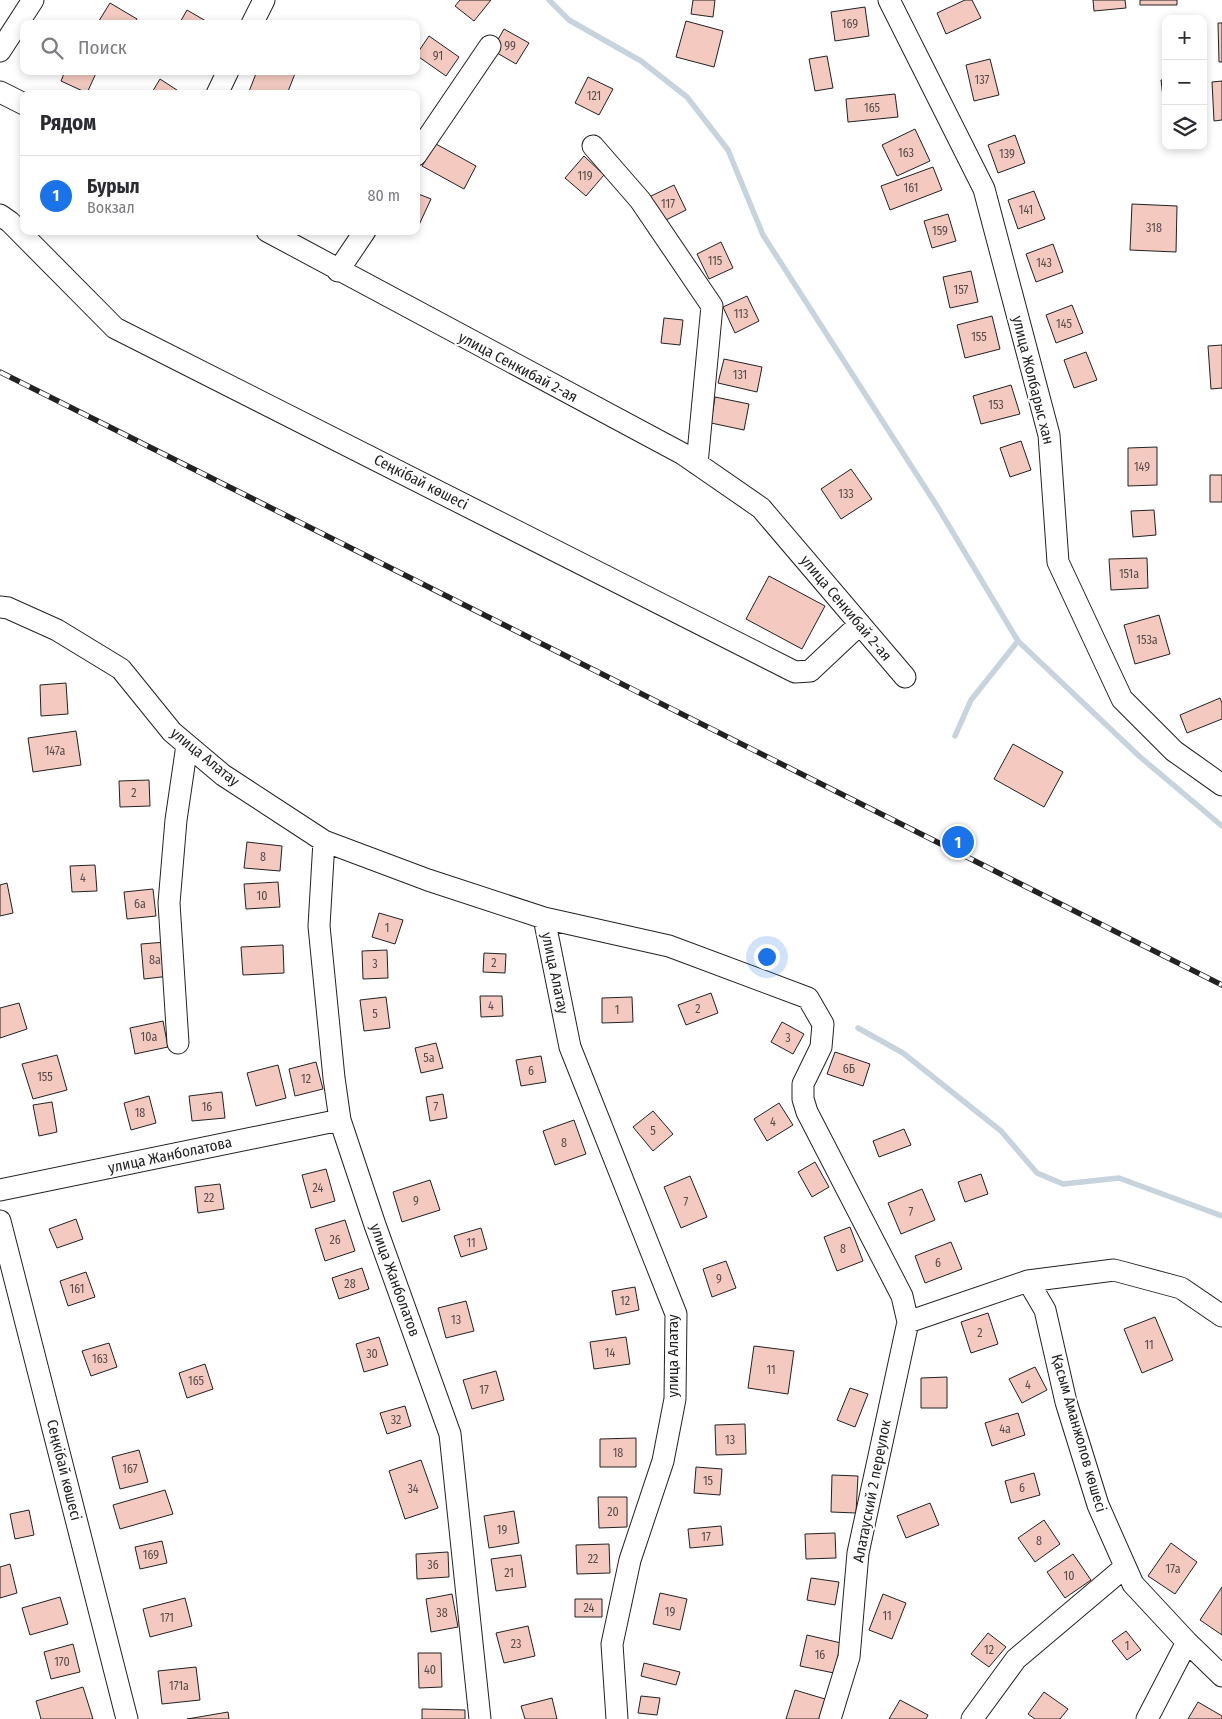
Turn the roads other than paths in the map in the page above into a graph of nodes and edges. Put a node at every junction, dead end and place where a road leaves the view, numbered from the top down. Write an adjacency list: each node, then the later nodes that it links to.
1 (33, 0): 4 (street)
2 (264, 0): 6 (street)
3 (889, 0): 26 (street, улица Жолбарыс хан)
4 (20, 20)
5 (20, 20): 8 (street)
6 (254, 20)
7 (490, 46): 14 (street)
8 (0, 51)
9 (226, 75): 10 (street)
10 (219, 90)
11 (0, 92): 12 (street)
12 (20, 102)
13 (593, 146): 21 (street)
14 (420, 149)
15 (0, 215): 16 (street, Сеңкібай көшесі)
16 (20, 232)
17 (23, 235): 23 (street, Сеңкібай көшесі)
18 (274, 235): 20 (street, улица Сенкибай 2-ая)
19 (362, 235): 20 (street)
20 (338, 271): 21 (street, улица Сенкибай 2-ая)
21 (697, 464): 23 (street, улица Сенкибай 2-ая)
22 (0, 607): 25 (street, улица Алатау)
23 (860, 624): 24 (street, улица Сенкибай 2-ая)
24 (904, 677)
25 (187, 745): 27 (street, улица Алатау); 29 (street)
26 (1222, 785)
27 (324, 841): 28 (street, улица Алатау); 30 (street, улица Жанболатов)
28 (544, 918): 35 (street, улица Алатау); 41 (street, улица Алатау)
29 (178, 1043)
30 (340, 1120): 31 (street, улица Жанболатова); 40 (street, улица Жанболатов)
31 (0, 1190)
32 (0, 1221): 39 (street, Сеңкібай көшесі)
33 (1028, 1282): 34 (street); 35 (street); 36 (street, Қасым Аманжолов көшесі)
34 (1222, 1316)
35 (908, 1322): 42 (street, Алатауский 2 переулок)
36 (1125, 1567): 37 (street, Қасым Аманжолов көшесі); 43 (street)
37 (1187, 1642): 38 (street, Қасым Аманжолов көшесі); 44 (street)
38 (1222, 1676)
39 (127, 1719)
40 (480, 1719)
41 (617, 1719)
42 (830, 1719)
43 (972, 1719)
44 (1147, 1719)

